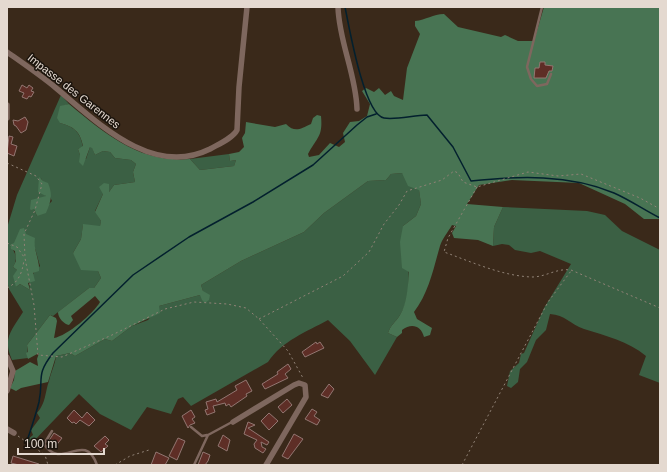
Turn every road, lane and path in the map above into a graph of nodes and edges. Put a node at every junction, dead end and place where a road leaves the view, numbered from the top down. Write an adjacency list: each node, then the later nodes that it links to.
1 (247, 7): 4 (street, Impasse des Garennes)
2 (338, 7): 7 (street)
3 (542, 7): 5 (lane)
4 (7, 52)
5 (551, 74)
6 (7, 106): 8 (street)
7 (357, 109)
8 (7, 118)
9 (7, 163): 13 (path)
10 (477, 187): 11 (path); 14 (path); 17 (path)
11 (660, 208)
12 (7, 243): 13 (path)
13 (25, 258): 15 (path); 17 (path)
14 (572, 270): 16 (path); 33 (path)
15 (7, 288)
16 (660, 308)
17 (259, 319): 19 (path)
18 (7, 357): 20 (street)
19 (305, 385): 21 (street); 32 (street)
20 (7, 391)
21 (233, 422): 26 (lane)
22 (190, 427): 26 (lane)
23 (7, 429): 25 (street)
24 (52, 430): 29 (lane)
25 (14, 433): 28 (path)
26 (208, 435): 31 (lane)
27 (149, 450): 30 (path)
28 (48, 465)
29 (98, 465)
30 (115, 465)
31 (194, 465)
32 (266, 465)
33 (462, 465)

